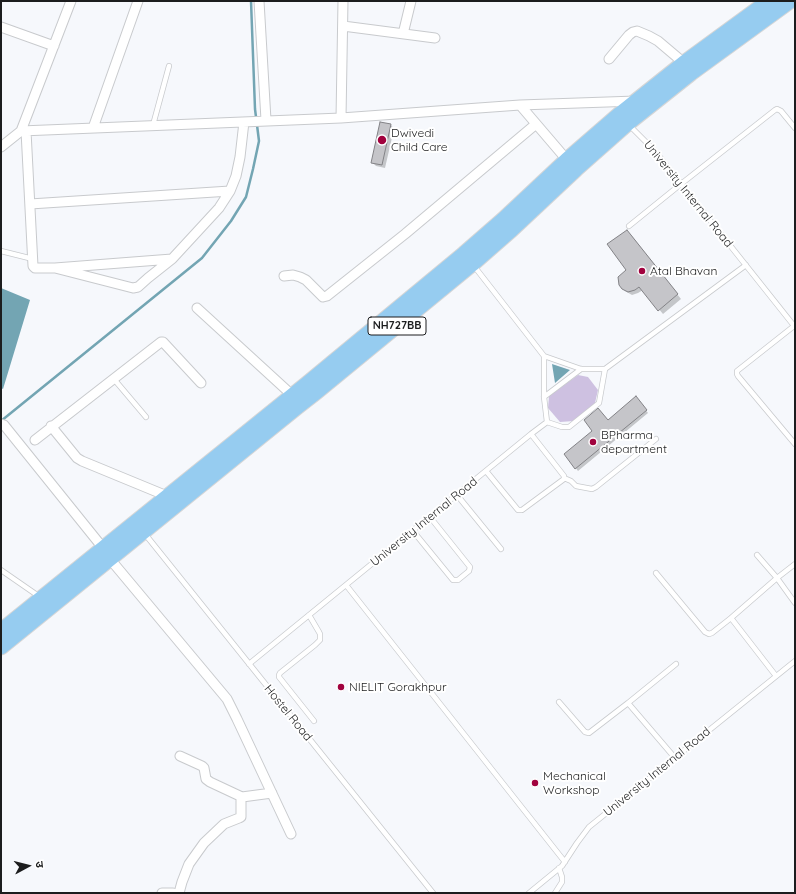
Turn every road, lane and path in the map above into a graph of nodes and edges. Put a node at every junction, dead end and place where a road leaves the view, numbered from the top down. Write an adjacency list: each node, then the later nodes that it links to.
1 (71, 1): 12 (street)
2 (138, 1): 24 (street)
3 (259, 1): 19 (street)
4 (343, 1): 8 (street)
5 (411, 1): 10 (street)
6 (769, 1): 14 (highway, NH727BB)
7 (790, 1): 16 (highway, NH727BB)
8 (343, 26): 10 (street); 18 (street)
9 (1, 27): 12 (street)
10 (403, 34): 11 (street)
11 (435, 38)
12 (54, 46): 26 (street)
13 (609, 59): 14 (street)
14 (684, 63): 16 (highway, NH727BB)
15 (169, 66): 23 (lane)
16 (644, 104): 17 (street); 22 (highway, NH727BB); 28 (highway, NH727BB)
17 (520, 105): 18 (street); 21 (street)
18 (341, 118): 19 (street)
19 (264, 121): 20 (street)
20 (248, 122): 23 (street); 30 (street)
21 (536, 124): 28 (street); 39 (street)
22 (628, 124): 29 (lane, University Internal Road); 36 (highway, NH727BB)
23 (153, 125): 24 (street)
24 (93, 128): 26 (street)
25 (795, 128): 29 (lane)
26 (24, 131): 27 (street); 31 (street)
27 (1, 147)
28 (567, 160): 36 (highway, NH727BB)
29 (681, 184): 32 (lane); 37 (lane, University Internal Road)
30 (230, 192): 31 (street); 35 (street)
31 (30, 204): 34 (street)
32 (629, 226)
33 (1, 250): 34 (lane)
34 (33, 259): 38 (street)
35 (172, 259): 38 (street); 38 (street)
36 (468, 259): 42 (lane); 47 (highway, NH727BB); 62 (highway, NH727BB)
37 (746, 265): 41 (lane, University Internal Road); 44 (lane)
38 (55, 268)
39 (284, 276)
40 (198, 308): 47 (street)
41 (795, 326): 56 (lane)
42 (544, 356): 43 (lane); 48 (lane)
43 (581, 369): 44 (lane); 48 (lane)
44 (605, 369): 50 (lane)
45 (113, 378): 46 (street); 49 (lane); 52 (street)
46 (201, 382)
47 (292, 394): 60 (highway, NH727BB)
48 (544, 397): 50 (lane)
49 (146, 417)
50 (547, 422): 53 (lane, University Internal Road)
51 (1, 424): 65 (street)
52 (52, 426): 55 (street); 60 (street)
53 (531, 434): 57 (lane, University Internal Road); 58 (lane)
54 (656, 439): 58 (lane)
55 (34, 440)
56 (795, 444)
57 (486, 471): 58 (lane); 59 (lane, University Internal Road)
58 (564, 478)
59 (457, 495): 61 (lane, University Internal Road); 64 (lane)
60 (167, 496): 62 (highway, NH727BB)
61 (430, 517): 63 (lane, University Internal Road); 63 (lane)
62 (139, 527): 65 (highway, NH727BB); 79 (lane, Hostel Road)
63 (413, 531): 71 (lane, University Internal Road)
64 (501, 549)
65 (106, 554): 72 (highway, NH727BB); 77 (highway, NH727BB); 87 (street)
66 (757, 555): 70 (lane)
67 (795, 564): 70 (lane)
68 (1, 570): 72 (lane)
69 (656, 574): 75 (lane)
70 (777, 578): 73 (lane); 75 (lane)
71 (346, 585): 74 (lane, University Internal Road); 90 (lane)
72 (41, 598): 76 (highway, NH727BB)
73 (795, 603)
74 (309, 615): 79 (lane, University Internal Road); 84 (lane)
75 (731, 618): 81 (lane)
76 (1, 631)
77 (1, 647)
78 (795, 661): 81 (lane, University Internal Road)
79 (249, 664): 95 (lane, Hostel Road)
80 (676, 664): 83 (lane)
81 (776, 676): 86 (lane, University Internal Road)
82 (559, 702): 83 (lane)
83 (628, 703): 86 (lane)
84 (314, 720)
85 (180, 756): 88 (street)
86 (675, 758): 90 (lane, University Internal Road)
87 (272, 793): 88 (street); 89 (street)
88 (242, 797): 94 (street)
89 (290, 834)
90 (565, 862): 91 (lane, University Internal Road)
91 (559, 868): 96 (lane, University Internal Road); 97 (lane)
92 (162, 893): 93 (street)
93 (173, 893)
94 (179, 893)
95 (433, 893)
96 (529, 893)
97 (555, 893)

